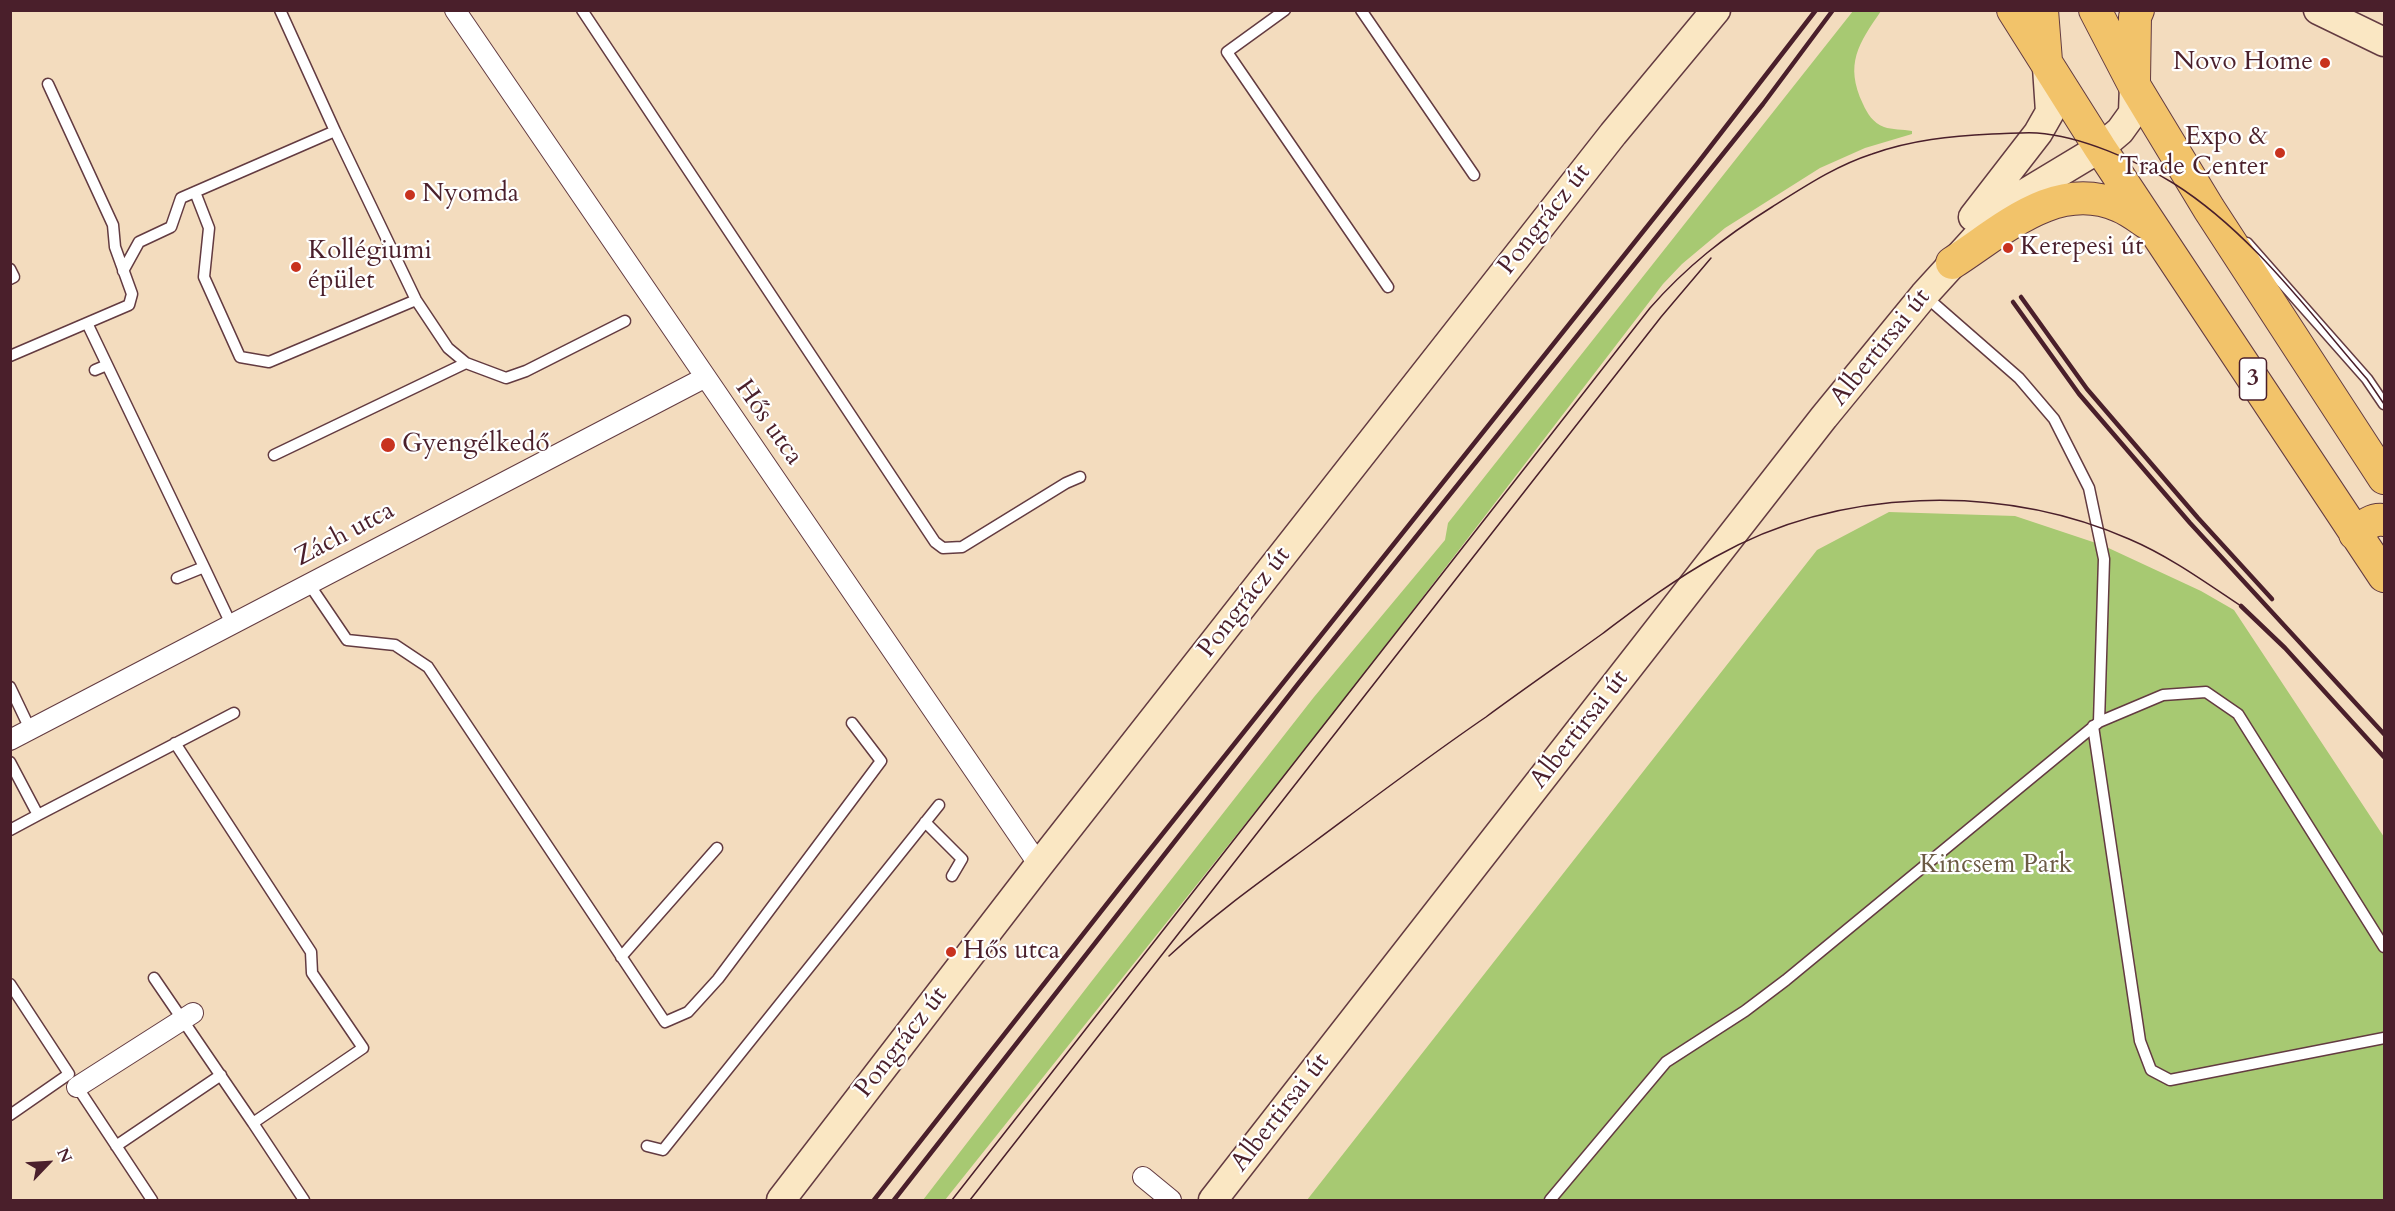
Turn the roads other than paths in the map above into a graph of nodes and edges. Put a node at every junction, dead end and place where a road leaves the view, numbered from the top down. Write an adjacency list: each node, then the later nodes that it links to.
1 (280, 10): 16 (lane)
2 (454, 10): 35 (street, Hős utca)
3 (582, 10): 38 (lane)
4 (1285, 10): 26 (lane)
5 (1361, 10): 18 (lane)
6 (1716, 10): 60 (street, Pongrácz út)
7 (2013, 10): 13 (main road, 3)
8 (2042, 10): 13 (main road)
9 (2138, 10): 15 (main road)
10 (2318, 10): 12 (street)
11 (2102, 23): 15 (main road, 3)
12 (2385, 42)
13 (2047, 67): 17 (main road, 3); 22 (street, Albertirsai út)
14 (48, 84): 24 (lane)
15 (2134, 99): 17 (street, Albertirsai út); 20 (main road, 3)
16 (335, 131): 19 (lane); 28 (lane)
17 (2100, 148): 21 (main road, 3); 22 (street, Albertirsai út)
18 (1474, 175)
19 (195, 192): 24 (lane); 28 (lane)
20 (2209, 209): 36 (lane); 39 (main road, 3)
21 (2151, 225): 22 (main road); 41 (main road, 3)
22 (1952, 263): 27 (street, Albertirsai út)
23 (10, 269): 25 (lane)
24 (123, 271): 30 (lane)
25 (10, 279)
26 (1388, 286)
27 (1924, 295): 50 (lane); 79 (street, Albertirsai út)
28 (416, 300): 32 (lane)
29 (625, 321): 32 (lane)
30 (87, 323): 31 (lane); 33 (lane)
31 (10, 356)
32 (466, 363): 37 (lane)
33 (107, 365): 34 (lane); 42 (lane)
34 (95, 370)
35 (704, 378): 45 (street, Zách utca); 60 (street, Hős utca)
36 (2385, 404)
37 (274, 455)
38 (1080, 477)
39 (2385, 478)
40 (2385, 520): 41 (main road)
41 (2355, 534): 43 (main road, 3)
42 (204, 567): 44 (lane); 46 (lane)
43 (2385, 576)
44 (177, 578)
45 (309, 584): 46 (street, Zách utca); 63 (lane)
46 (231, 624): 51 (street, Zách utca)
47 (10, 687): 51 (lane)
48 (234, 712): 53 (lane)
49 (852, 723): 63 (lane)
50 (2096, 724): 62 (lane); 67 (lane); 80 (lane)
51 (30, 729): 52 (street, Zách utca)
52 (10, 740)
53 (175, 743): 56 (lane); 71 (lane)
54 (10, 762): 56 (lane)
55 (939, 805): 57 (lane)
56 (38, 815): 58 (lane)
57 (925, 822): 61 (lane); 73 (lane)
58 (10, 830)
59 (717, 848): 63 (lane)
60 (1039, 865): 77 (street, Pongrácz út)
61 (952, 876)
62 (2385, 947)
63 (621, 957)
64 (154, 978): 66 (lane)
65 (10, 984): 69 (lane)
66 (188, 1016): 68 (lane); 69 (street)
67 (2385, 1038)
68 (221, 1075): 71 (lane); 72 (lane)
69 (73, 1080): 70 (lane); 72 (lane)
70 (10, 1115)
71 (253, 1123): 76 (lane)
72 (116, 1146): 75 (lane)
73 (647, 1146)
74 (1143, 1177): 78 (street)
75 (152, 1200)
76 (304, 1200)
77 (781, 1200)
78 (1171, 1200)
79 (1213, 1200)
80 (1550, 1200)

